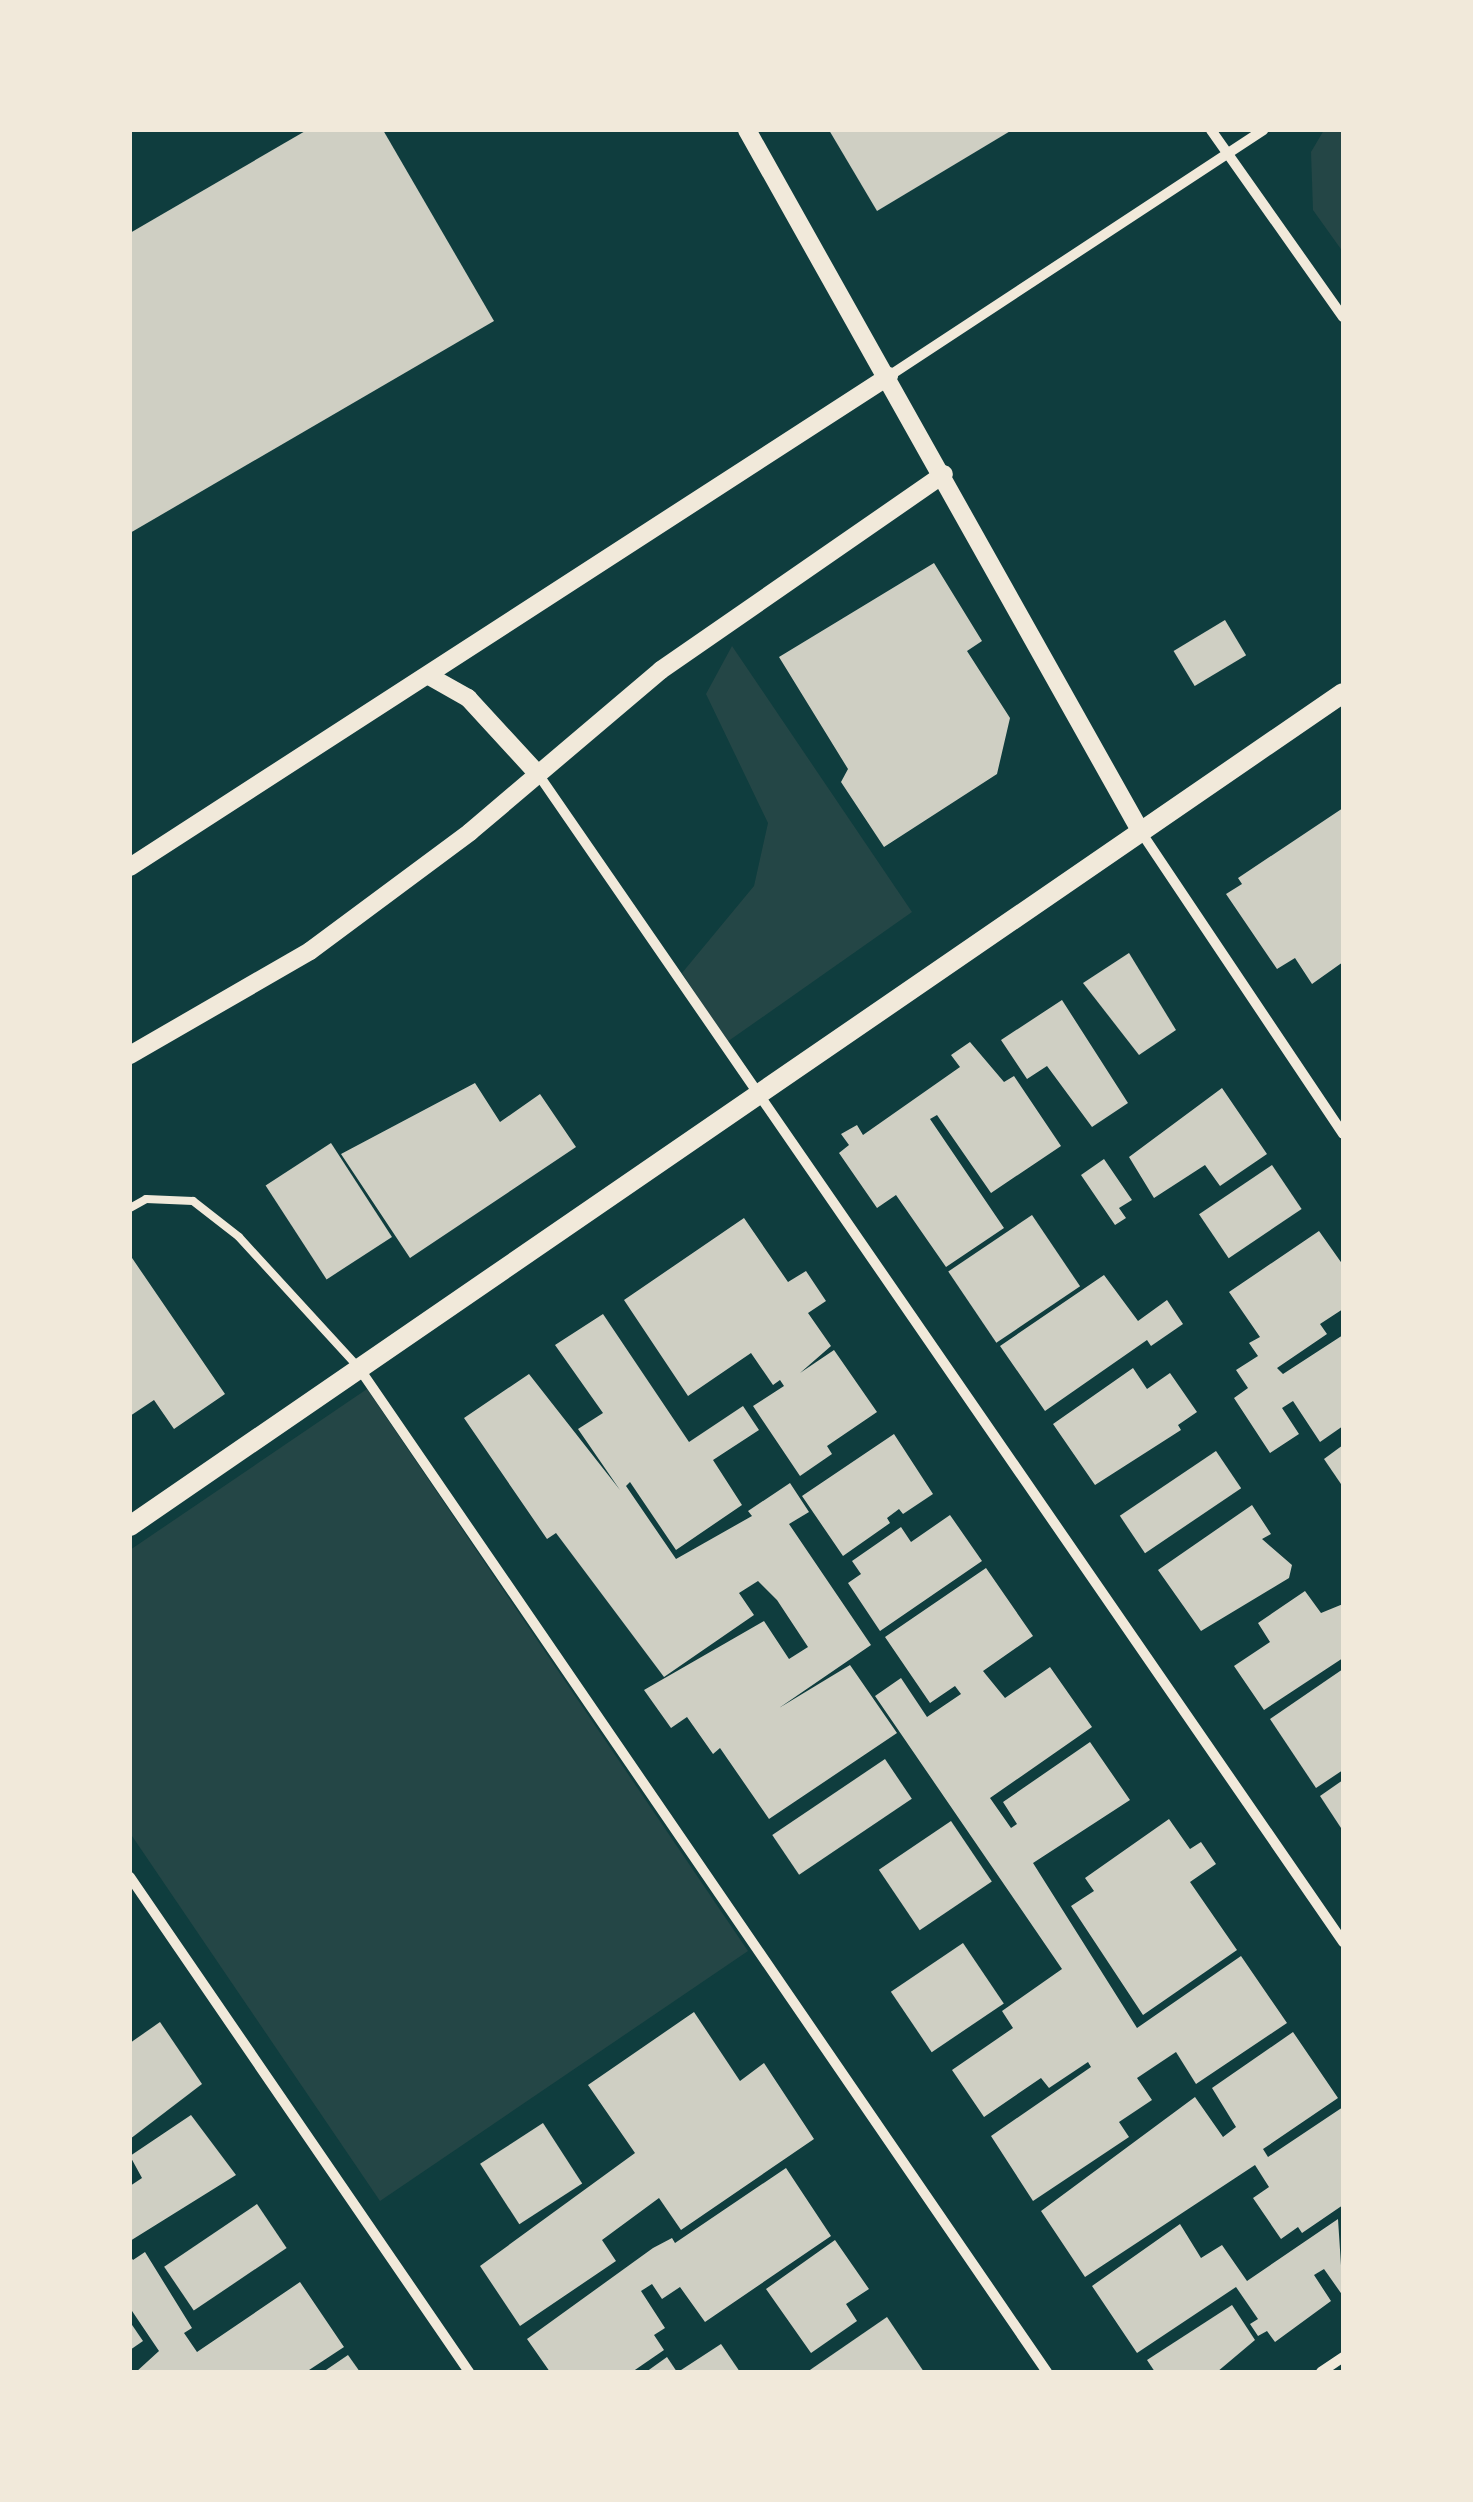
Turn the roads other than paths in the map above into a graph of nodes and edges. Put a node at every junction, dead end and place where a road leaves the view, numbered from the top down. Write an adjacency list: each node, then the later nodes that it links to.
1 (747, 130): 6 (street)
2 (1211, 130): 4 (street)
3 (1264, 130): 4 (street)
4 (1228, 154): 5 (street); 6 (street)
5 (1343, 317)
6 (889, 376): 7 (street); 8 (street)
7 (944, 474): 10 (street); 11 (street)
8 (429, 676): 10 (street); 12 (street)
9 (1343, 693): 11 (main road)
10 (537, 773): 13 (street); 14 (street)
11 (1141, 832): 14 (main road); 15 (street)
12 (130, 867)
13 (131, 1053)
14 (756, 1096): 17 (main road); 20 (street)
15 (1343, 1134)
16 (130, 1208): 17 (lane)
17 (359, 1368): 18 (main road); 23 (street)
18 (130, 1526)
19 (130, 1877): 22 (street)
20 (1343, 1942)
21 (1343, 2357): 24 (street)
22 (468, 2372)
23 (1047, 2372)
24 (1321, 2372)

